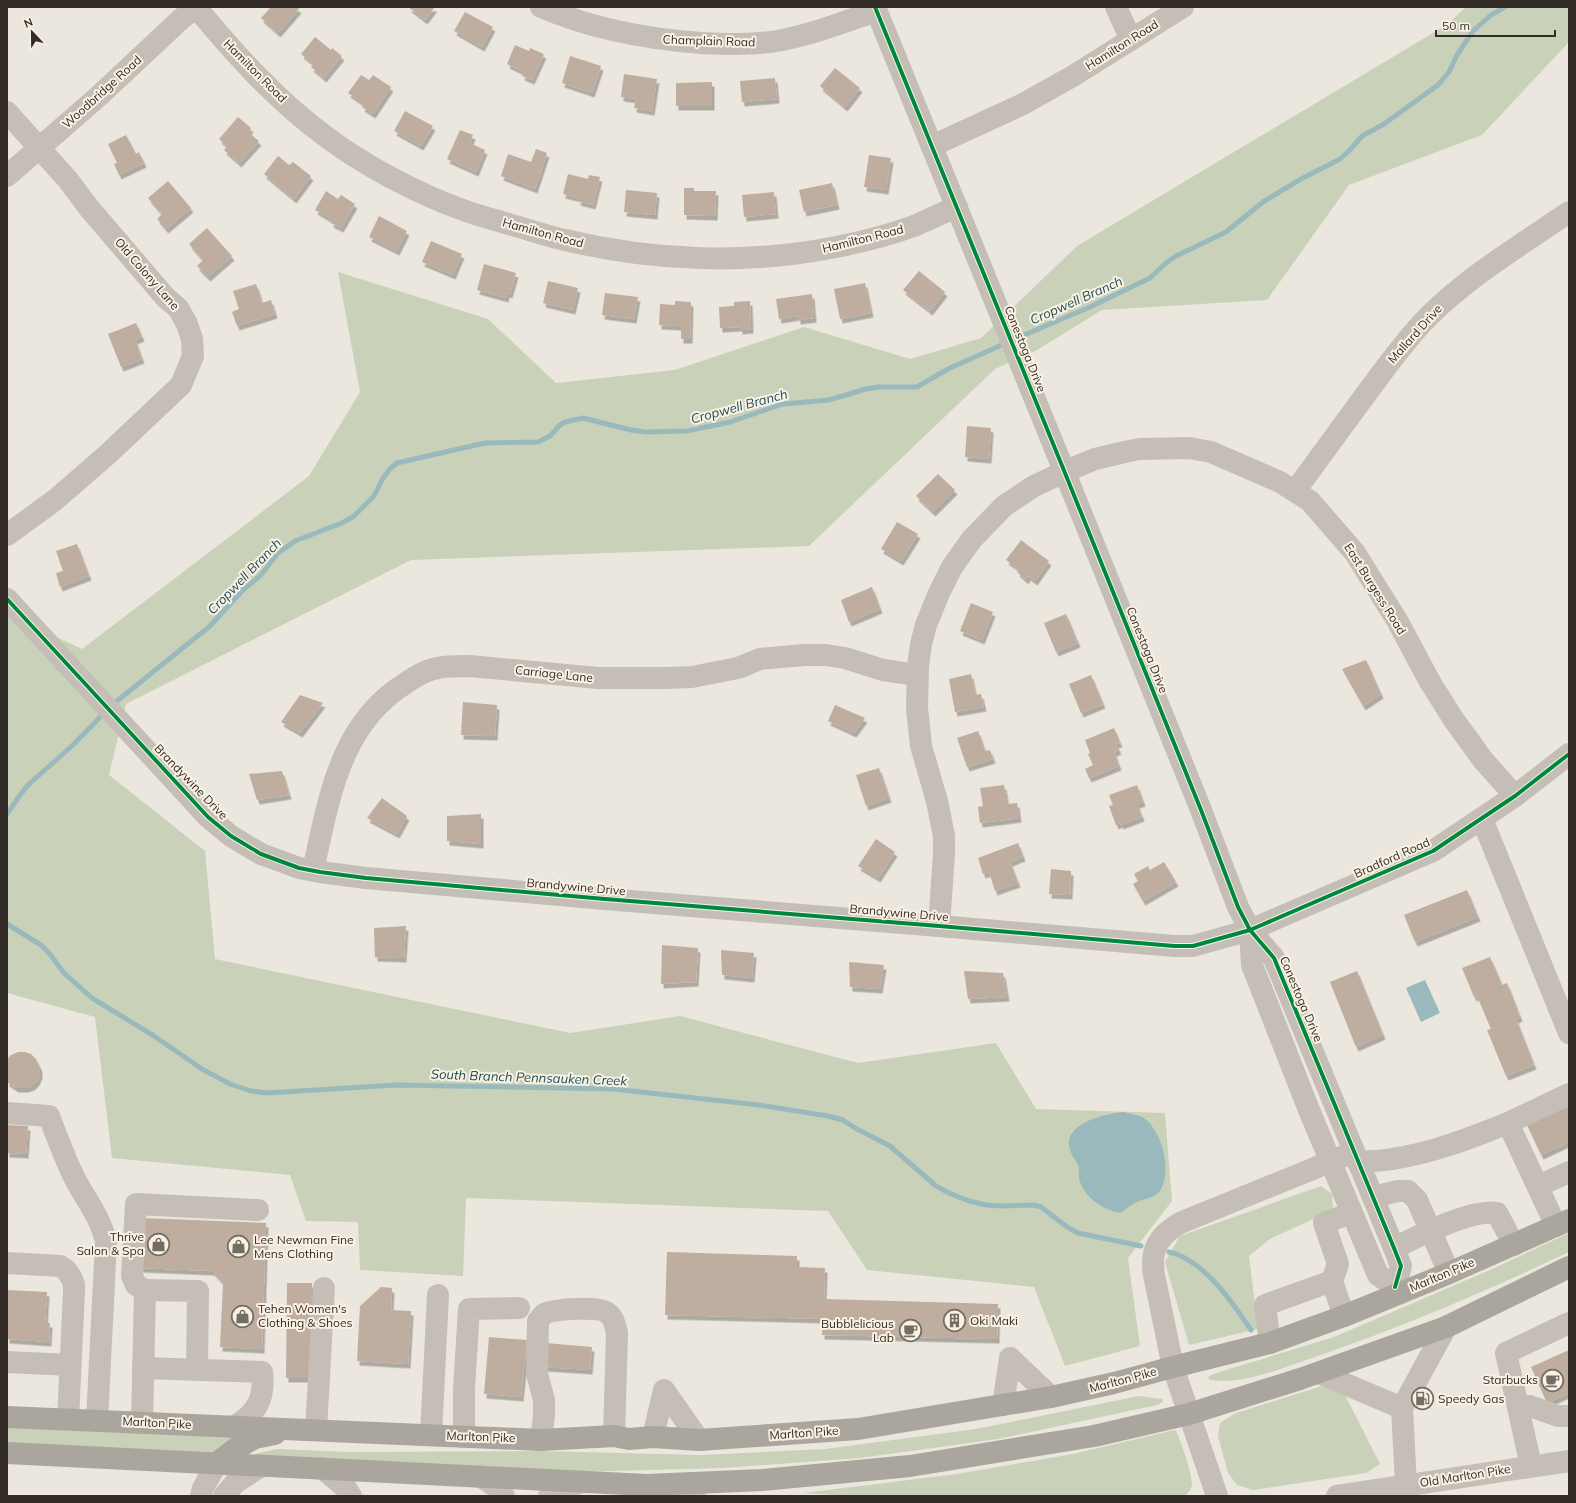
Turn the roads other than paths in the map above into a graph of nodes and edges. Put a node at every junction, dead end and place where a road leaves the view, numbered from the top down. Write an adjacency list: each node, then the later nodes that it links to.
1 (196, 7): 9 (street, Woodbridge Road); 11 (street, Hamilton Road)
2 (541, 7): 5 (street, Champlain Road)
3 (1116, 7): 6 (street)
4 (1183, 7): 6 (street, Hamilton Road)
5 (876, 9): 8 (street, Conestoga Drive)
6 (1131, 40): 8 (street, Hamilton Road)
7 (7, 112): 9 (street, Old Colony Lane)
8 (932, 146): 11 (street, Conestoga Drive)
9 (38, 148): 10 (street, Woodbridge Road); 15 (street, Old Colony Lane)
10 (7, 176)
11 (957, 207): 13 (street, Conestoga Drive)
12 (1569, 212): 14 (street, Mallard Drive)
13 (1065, 473): 14 (street, East Burgess Road); 17 (street, East Burgess Road); 23 (street, Conestoga Drive)
14 (1295, 491): 19 (street, East Burgess Road)
15 (7, 535)
16 (7, 599): 21 (street, Brandywine Drive)
17 (917, 675): 21 (street, Carriage Lane); 22 (street, East Burgess Road)
18 (1569, 754): 19 (street, Bradford Road)
19 (1515, 796): 20 (street, Bradford Road)
20 (1482, 818): 23 (street, Bradford Road); 24 (street)
21 (313, 870): 22 (street, Brandywine Drive)
22 (939, 926): 23 (street, Brandywine Drive)
23 (1250, 930): 28 (street, Conestoga Drive); 29 (street, Conestoga Drive)
24 (1569, 1033)
25 (1569, 1094): 27 (street)
26 (7, 1113): 66 (street)
27 (1508, 1123): 28 (street); 31 (street)
28 (1356, 1157): 29 (street); 32 (street, Conestoga Drive)
29 (1330, 1160): 34 (street, Conestoga Drive); 54 (street)
30 (1569, 1172): 31 (street)
31 (1538, 1186): 35 (street)
32 (1373, 1197): 36 (street); 38 (street, Conestoga Drive)
33 (258, 1210): 44 (street)
34 (1351, 1213): 42 (street); 45 (street, Conestoga Drive)
35 (1562, 1223): 37 (highway, Marlton Pike)
36 (1431, 1231): 37 (street); 38 (street); 41 (street)
37 (1514, 1245): 41 (highway, Marlton Pike)
38 (1394, 1248): 45 (street, Conestoga Drive)
39 (7, 1263): 53 (street)
40 (1569, 1267): 50 (highway)
41 (1449, 1273): 45 (highway, Marlton Pike)
42 (1332, 1281): 48 (street); 51 (street)
43 (324, 1288): 69 (street)
44 (145, 1290): 55 (street); 56 (street)
45 (1396, 1291): 48 (highway, Marlton Pike)
46 (438, 1295): 70 (street)
47 (519, 1308): 71 (street)
48 (1344, 1316): 51 (highway, Marlton Pike)
49 (1569, 1323): 61 (street)
50 (1446, 1327): 57 (highway); 60 (street)
51 (1270, 1342): 54 (highway, Marlton Pike)
52 (7, 1362): 53 (street)
53 (70, 1365): 65 (street)
54 (1173, 1367): 58 (highway, Marlton Pike); 62 (street)
55 (143, 1368): 56 (street); 67 (street)
56 (197, 1370): 68 (street)
57 (1319, 1373): 60 (street); 62 (highway)
58 (1051, 1397): 59 (highway, Marlton Pike); 59 (street)
59 (1003, 1405): 75 (highway, Marlton Pike)
60 (1402, 1408): 84 (street)
61 (1519, 1408): 63 (street); 80 (street)
62 (1189, 1414): 85 (highway); 91 (street)
63 (1569, 1416)
64 (7, 1417): 65 (highway, Marlton Pike)
65 (68, 1419): 66 (highway, Marlton Pike)
66 (97, 1421): 67 (highway, Marlton Pike)
67 (142, 1423): 68 (highway, Marlton Pike)
68 (234, 1427): 69 (highway, Marlton Pike)
69 (307, 1430): 70 (highway, Marlton Pike); 78 (highway)
70 (431, 1435): 71 (highway, Marlton Pike)
71 (464, 1436): 74 (highway, Marlton Pike)
72 (614, 1436): 73 (highway, Marlton Pike); 74 (highway, Marlton Pike); 74 (street)
73 (653, 1437): 75 (highway, Marlton Pike); 75 (street)
74 (542, 1440)
75 (699, 1440)
76 (7, 1453): 78 (highway)
77 (1569, 1461): 80 (street, Old Marlton Pike)
78 (217, 1463): 79 (highway); 86 (street)
79 (261, 1466): 81 (highway); 87 (street)
80 (1531, 1466): 84 (street, Old Marlton Pike)
81 (322, 1468): 82 (highway); 88 (street)
82 (480, 1476): 83 (highway); 89 (street)
83 (588, 1482): 85 (highway); 90 (street)
84 (1406, 1485): 92 (street, Old Marlton Pike)
85 (673, 1492)
86 (201, 1496)
87 (224, 1496)
88 (352, 1496)
89 (504, 1496)
90 (549, 1496)
91 (1217, 1496)
92 (1337, 1496)

